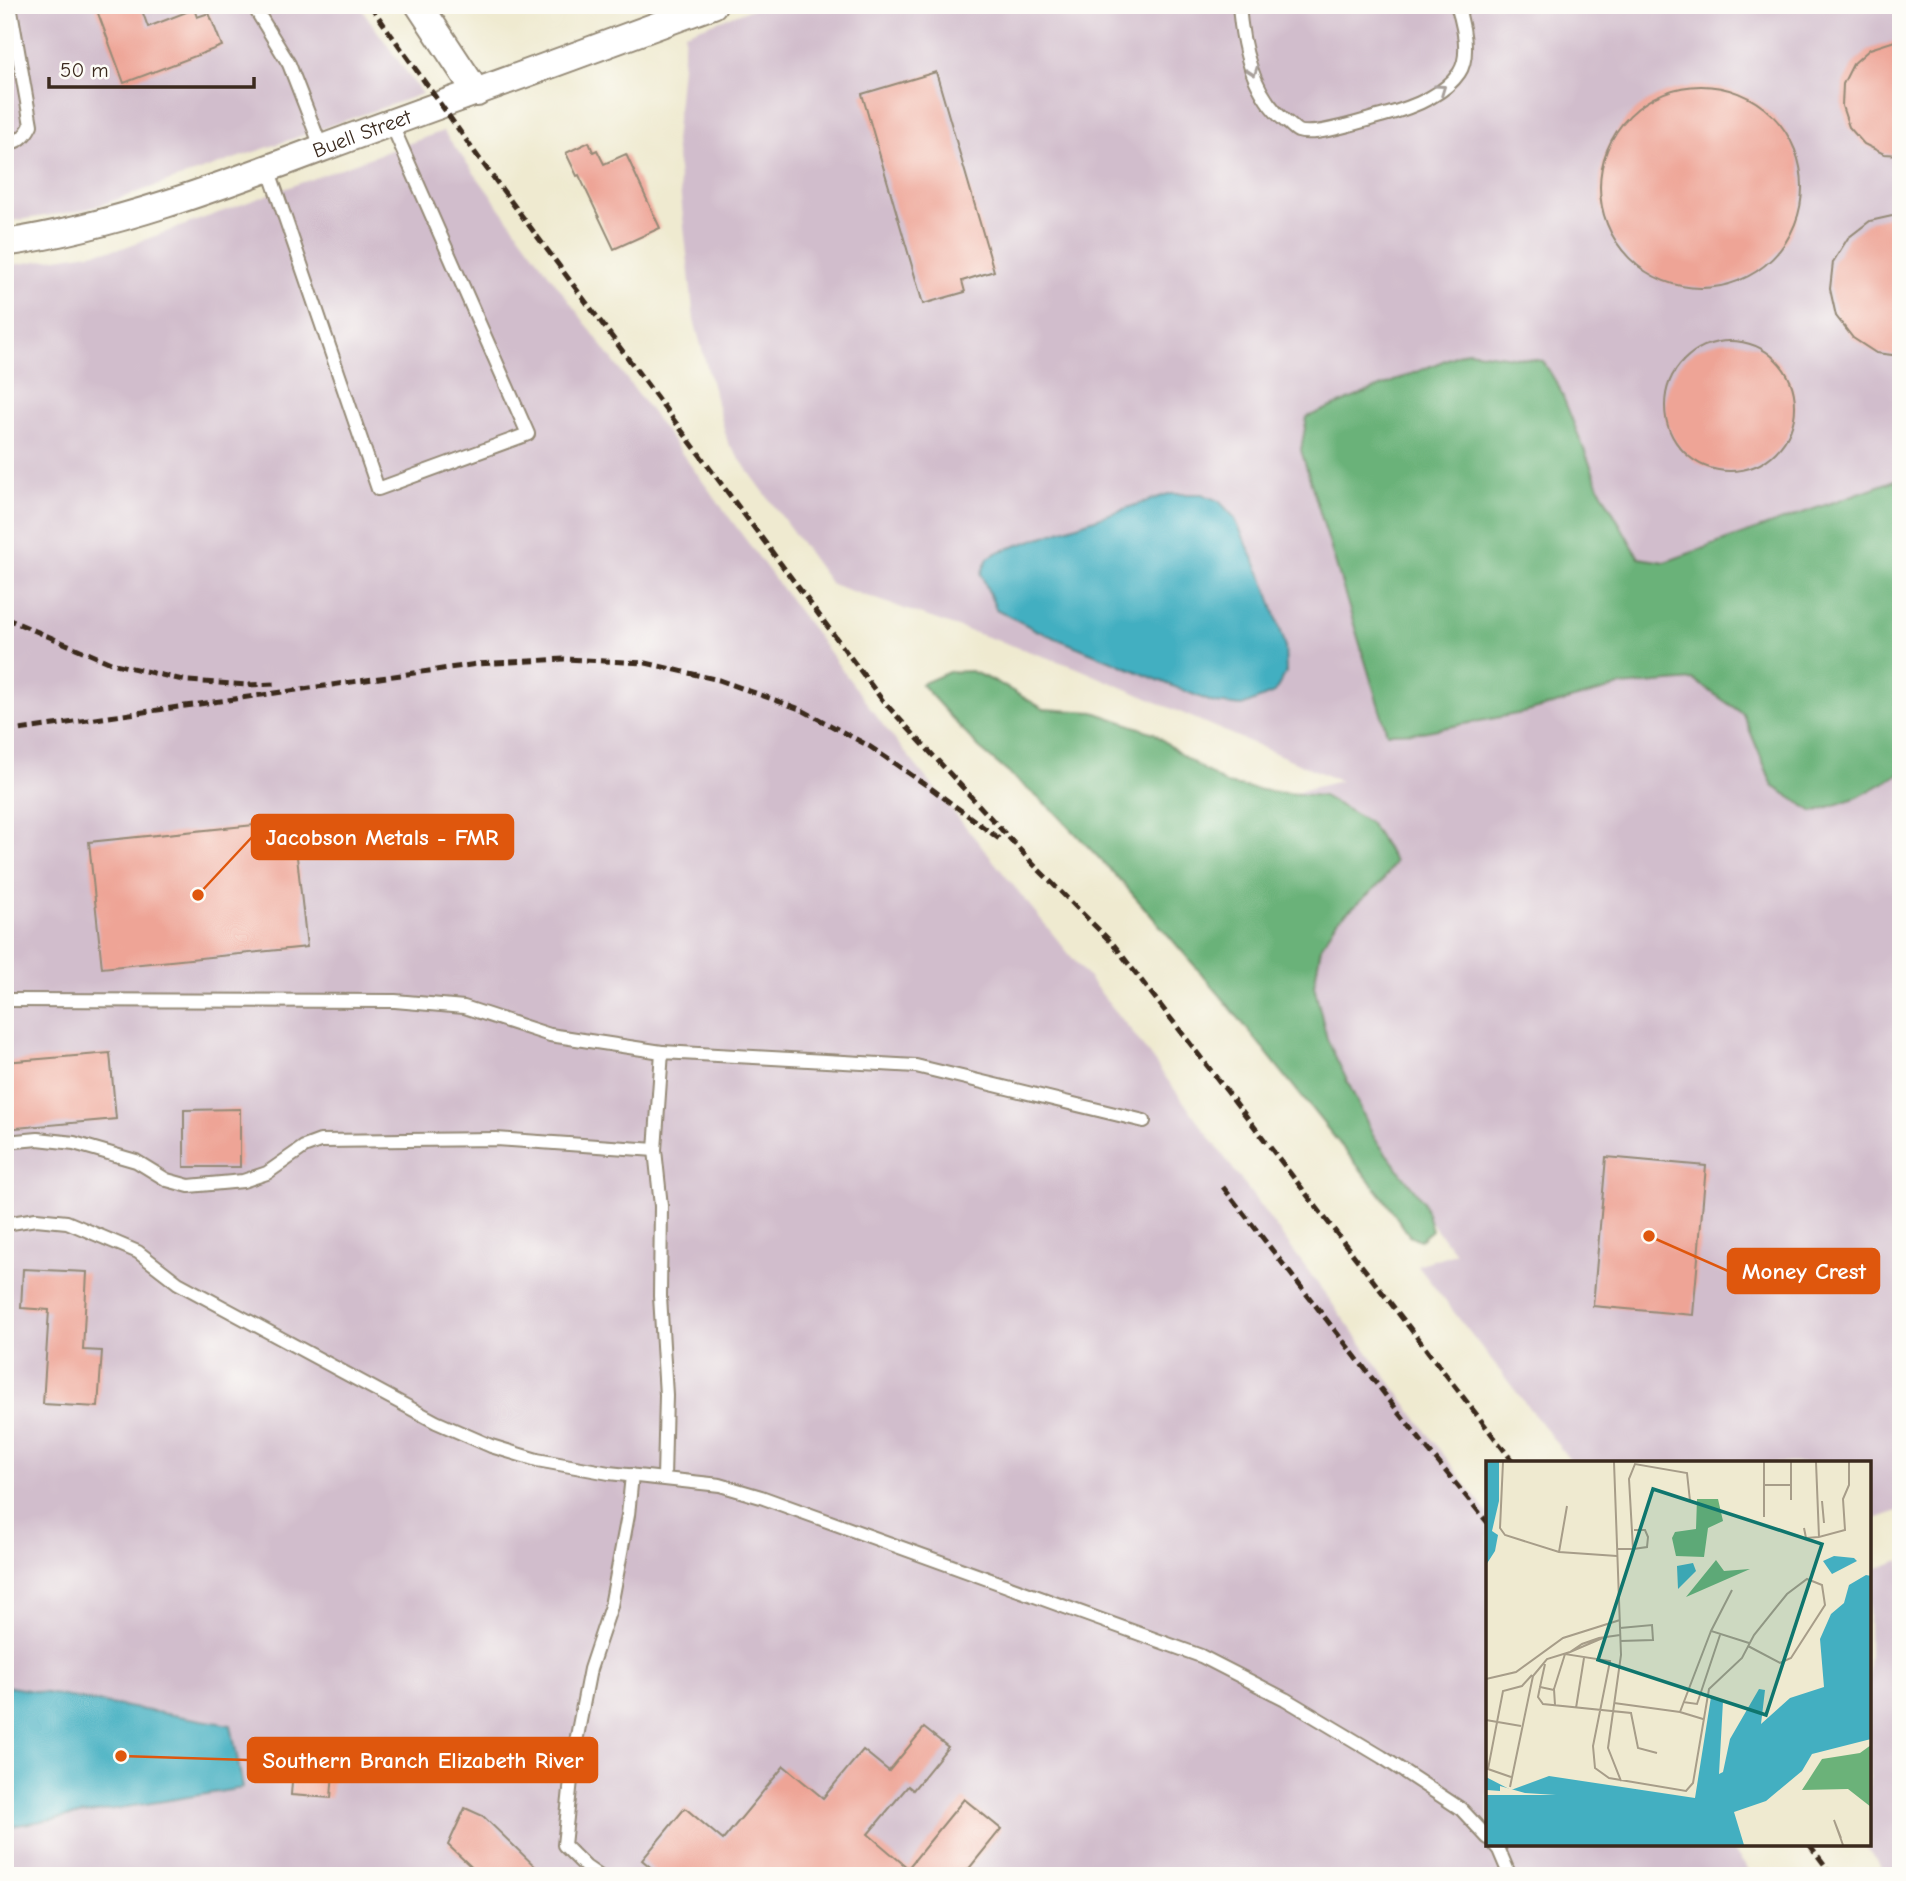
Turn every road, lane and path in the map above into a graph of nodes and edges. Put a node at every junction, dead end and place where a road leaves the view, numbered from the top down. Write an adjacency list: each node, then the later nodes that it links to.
1 (10, 5): 9 (lane)
2 (253, 5): 10 (lane)
3 (419, 5): 7 (street)
4 (713, 5): 7 (street, Buell Street)
5 (1239, 5): 6 (lane, one-way to 6)
6 (1457, 5)
7 (477, 93): 8 (street, Buell Street)
8 (391, 123): 10 (street, Buell Street); 11 (lane)
9 (5, 144)
10 (322, 149): 11 (street, Buell Street)
11 (268, 168): 12 (street, Buell Street)
12 (5, 243)
13 (5, 1000): 14 (lane)
14 (662, 1052): 15 (lane); 17 (lane)
15 (1144, 1121)
16 (5, 1142): 17 (lane)
17 (654, 1150): 20 (lane)
18 (5, 1224): 19 (lane)
19 (632, 1475): 20 (lane); 23 (lane)
20 (664, 1478): 21 (lane)
21 (1486, 1836)
22 (1496, 1846): 24 (lane)
23 (599, 1876)
24 (1510, 1876)

